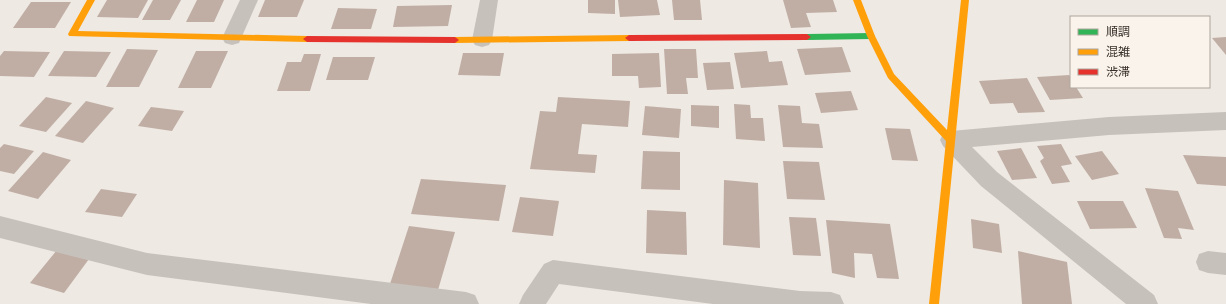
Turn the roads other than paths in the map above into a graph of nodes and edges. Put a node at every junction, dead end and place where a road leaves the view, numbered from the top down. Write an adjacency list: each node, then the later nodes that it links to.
1 (91, 0): 7 (street)
2 (249, 0): 7 (street)
3 (489, 0): 8 (street)
4 (857, 0): 6 (street)
5 (965, 0): 10 (street)
6 (871, 36): 8 (street); 10 (street)
7 (232, 38): 8 (street)
8 (482, 40)
9 (1226, 120): 10 (street)
10 (951, 140): 15 (street); 16 (street)
11 (0, 227): 12 (street)
12 (466, 304)
13 (532, 304): 14 (street)
14 (831, 304)
15 (934, 304)
16 (1145, 304)

